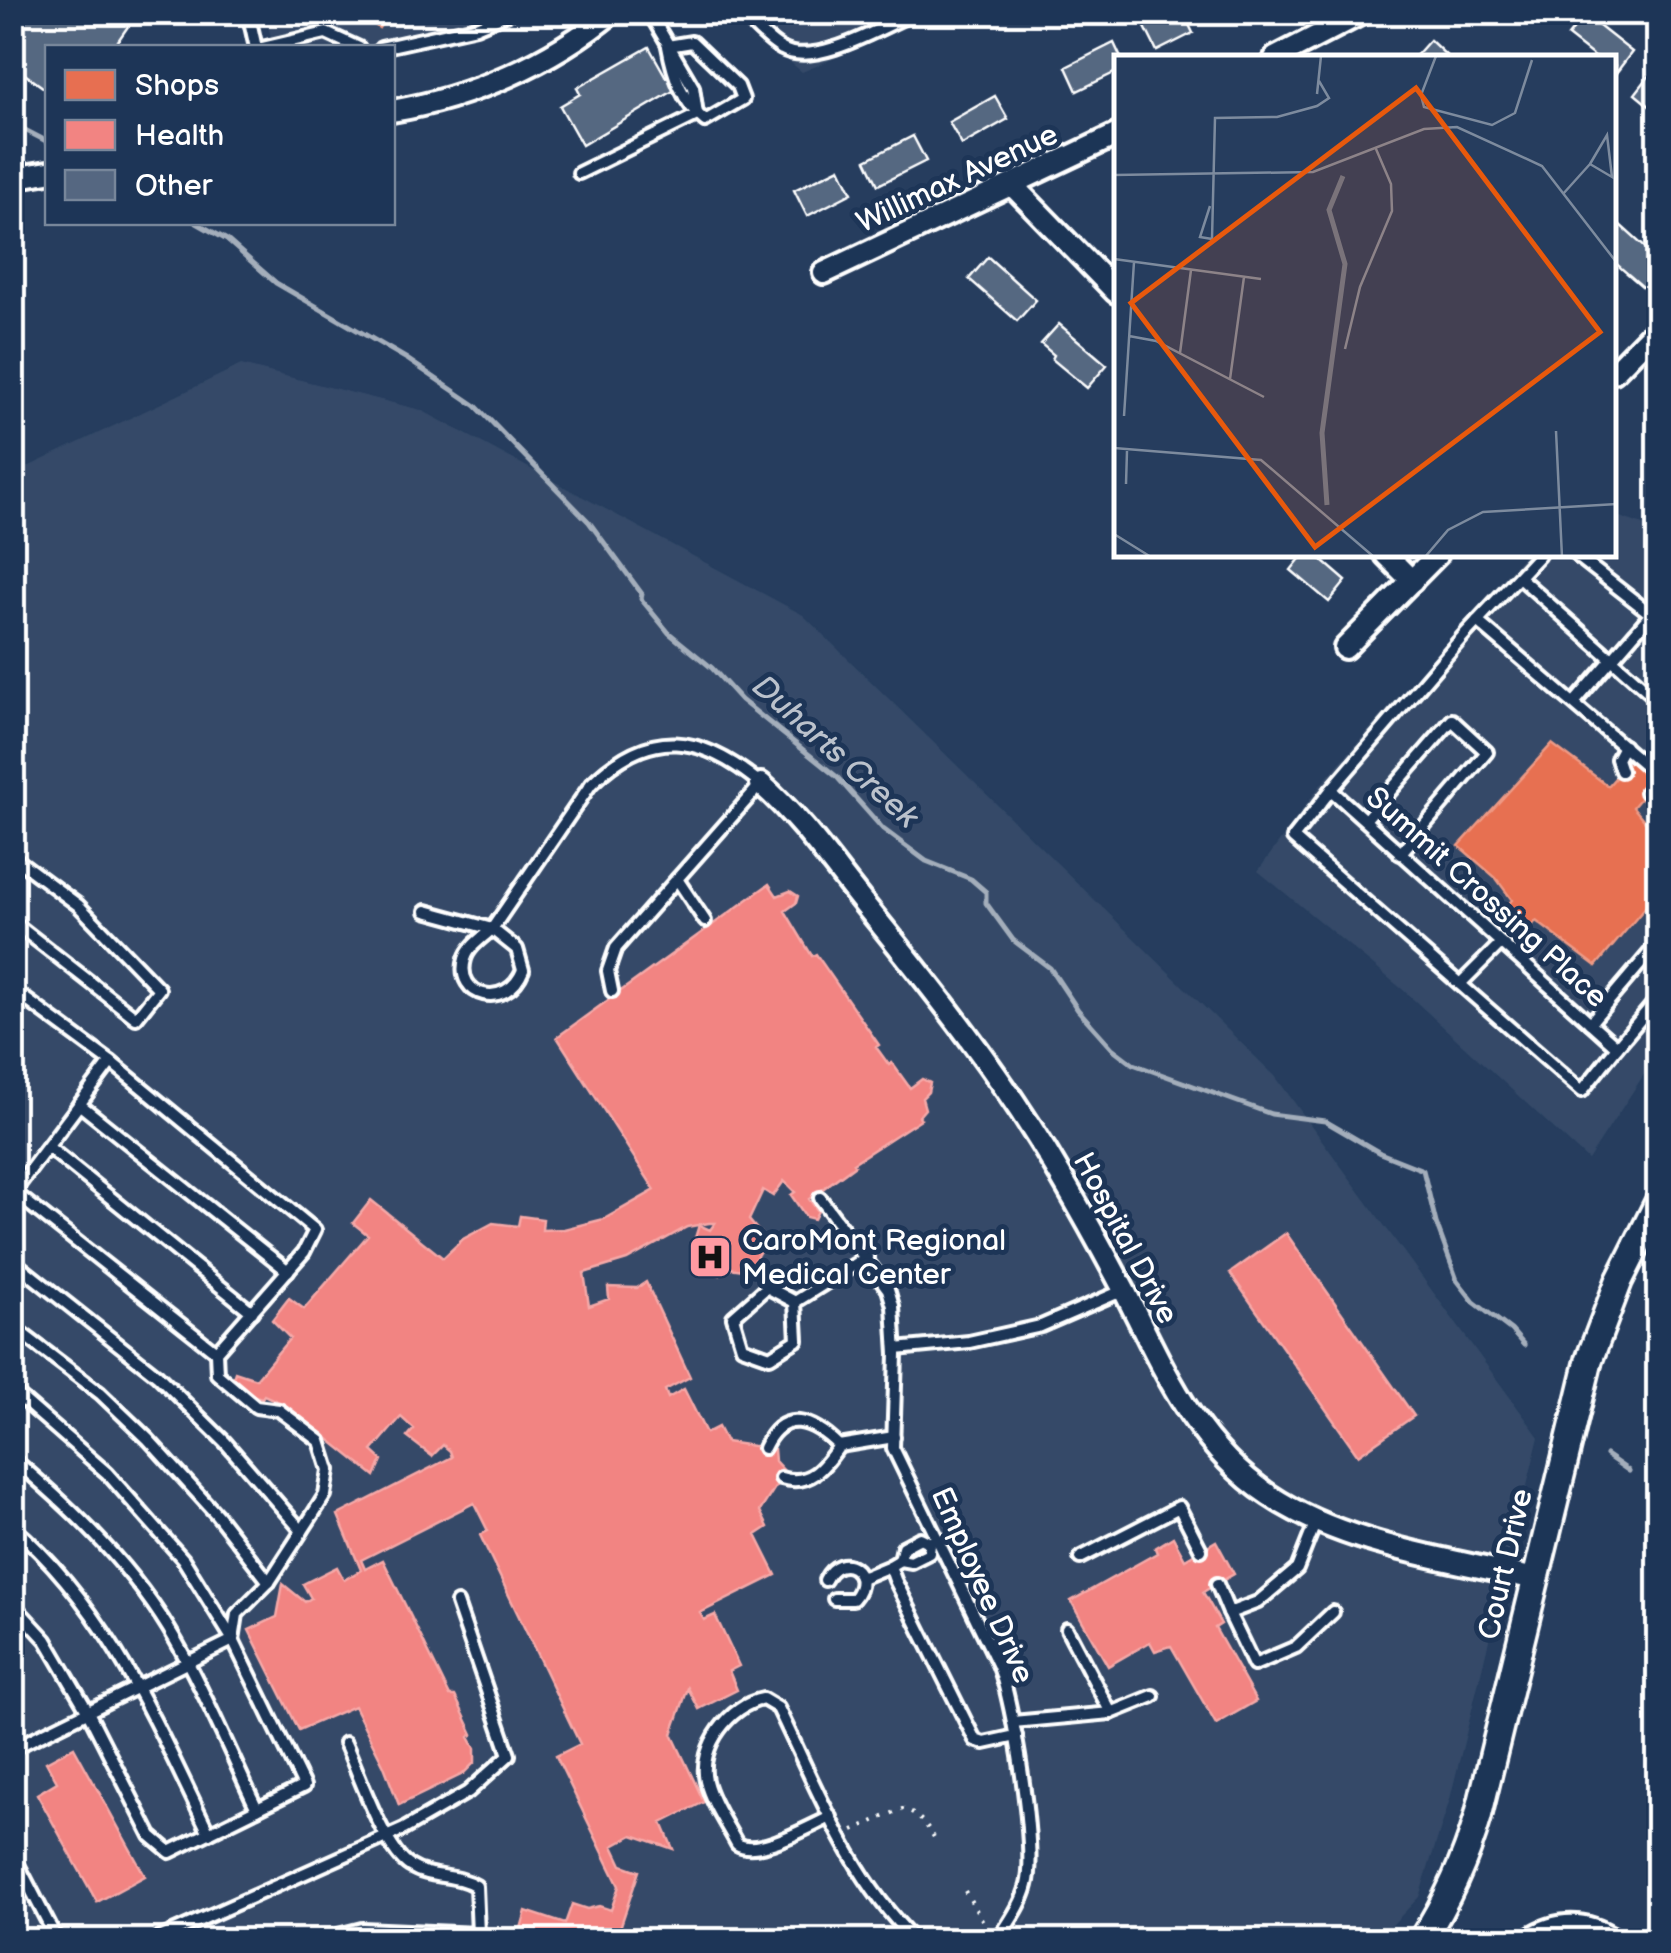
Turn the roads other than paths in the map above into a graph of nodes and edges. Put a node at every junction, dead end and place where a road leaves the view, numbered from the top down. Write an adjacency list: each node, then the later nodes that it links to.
1 (248, 12): 8 (lane)
2 (511, 12): 11 (lane)
3 (612, 12): 14 (street)
4 (648, 12): 12 (lane)
5 (740, 12): 6 (lane)
6 (916, 12)
7 (1364, 12): 13 (street)
8 (258, 45)
9 (272, 45): 10 (lane)
10 (352, 45)
11 (395, 45)
12 (668, 46): 15 (lane); 15 (lane)
13 (1289, 55)
14 (395, 110)
15 (697, 115): 18 (lane)
16 (1114, 137): 20 (street, Willimax Avenue)
17 (45, 172): 19 (street)
18 (578, 174)
19 (12, 178)
20 (1013, 186): 21 (street, Willimax Avenue); 22 (street)
21 (824, 273)
22 (1114, 290)
23 (1658, 327): 24 (street)
24 (1616, 368)
25 (1389, 558): 30 (street)
26 (1434, 558): 30 (street)
27 (1536, 558): 29 (lane, Summit Crossing Place)
28 (1580, 558): 32 (lane)
29 (1519, 577): 33 (lane, Summit Crossing Place); 35 (lane)
30 (1412, 580): 34 (street)
31 (1658, 603): 32 (lane)
32 (1655, 617): 35 (lane)
33 (1477, 621): 37 (lane); 42 (lane, Summit Crossing Place)
34 (1344, 648)
35 (1612, 660): 36 (lane); 37 (lane)
36 (1658, 700)
37 (1574, 703): 38 (lane)
38 (1624, 746): 39 (lane); 40 (lane)
39 (1621, 771)
40 (1658, 776)
41 (762, 784): 48 (lane); 52 (lane); 70 (street, Hospital Drive)
42 (1331, 790): 45 (lane, Summit Crossing Place); 55 (lane)
43 (1646, 792): 44 (lane)
44 (1658, 797)
45 (1365, 820): 46 (lane, Summit Crossing Place); 46 (lane)
46 (1400, 854): 53 (lane, Summit Crossing Place)
47 (12, 856): 50 (lane)
48 (678, 879): 51 (lane); 57 (lane)
49 (426, 910): 52 (lane)
50 (12, 921)
51 (705, 921)
52 (492, 928): 52 (lane)
53 (1500, 943): 55 (lane); 59 (lane, Summit Crossing Place)
54 (1658, 943): 59 (lane)
55 (1460, 984): 60 (lane)
56 (12, 989): 61 (lane)
57 (612, 991)
58 (1658, 998): 60 (lane, Summit Crossing Place)
59 (1590, 1023): 60 (lane, Summit Crossing Place)
60 (1617, 1048)
61 (111, 1062): 62 (lane); 69 (lane)
62 (79, 1104): 63 (lane); 69 (lane)
63 (48, 1146): 64 (lane); 72 (lane)
64 (13, 1192): 75 (lane)
65 (820, 1198): 67 (lane)
66 (1658, 1203): 90 (street, Court Drive)
67 (867, 1257): 71 (lane); 74 (lane, Employee Drive)
68 (12, 1260): 84 (lane)
69 (288, 1271): 72 (lane)
70 (1124, 1290): 74 (lane); 82 (street, Hospital Drive)
71 (795, 1302): 71 (lane)
72 (252, 1312): 75 (lane)
73 (12, 1326): 92 (lane)
74 (896, 1349): 77 (lane, Employee Drive)
75 (216, 1352): 84 (lane)
76 (12, 1390): 100 (lane)
77 (894, 1437): 78 (lane); 85 (lane, Employee Drive)
78 (839, 1446): 79 (lane); 81 (lane)
79 (764, 1448)
80 (12, 1458): 101 (lane)
81 (781, 1478)
82 (1316, 1520): 90 (street, Hospital Drive); 97 (lane)
83 (12, 1526): 102 (lane)
84 (302, 1531): 92 (lane)
85 (933, 1540): 88 (lane); 88 (lane); 106 (lane, Employee Drive)
86 (1201, 1550): 87 (lane)
87 (1080, 1558)
88 (895, 1563): 89 (lane); 107 (lane)
89 (861, 1578): 91 (lane); 94 (lane)
90 (1535, 1579): 121 (street, Court Drive)
91 (825, 1580)
92 (268, 1582): 100 (lane)
93 (1217, 1584): 97 (lane)
94 (834, 1599)
95 (12, 1603): 104 (lane)
96 (458, 1603): 113 (lane)
97 (1228, 1612): 98 (lane)
98 (1333, 1612)
99 (1067, 1629): 105 (lane)
100 (232, 1640): 101 (lane); 110 (lane)
101 (186, 1662): 102 (lane); 110 (lane)
102 (138, 1686): 104 (lane); 112 (lane)
103 (1153, 1696): 105 (lane)
104 (87, 1710): 109 (lane); 112 (lane)
105 (1111, 1713): 106 (lane)
106 (1013, 1722): 107 (lane, Employee Drive)
107 (1016, 1736): 120 (lane, Employee Drive)
108 (345, 1743): 113 (lane)
109 (12, 1749)
110 (257, 1808): 112 (lane)
111 (831, 1817): 111 (lane); 119 (lane)
112 (208, 1833)
113 (385, 1836): 115 (lane); 117 (lane)
114 (12, 1853): 116 (lane)
115 (478, 1937): 118 (lane)
116 (56, 1940)
117 (156, 1940)
118 (318, 1940)
119 (915, 1940)
120 (996, 1940)
121 (1422, 1940)
122 (1529, 1940): 123 (street)
123 (1614, 1940)

